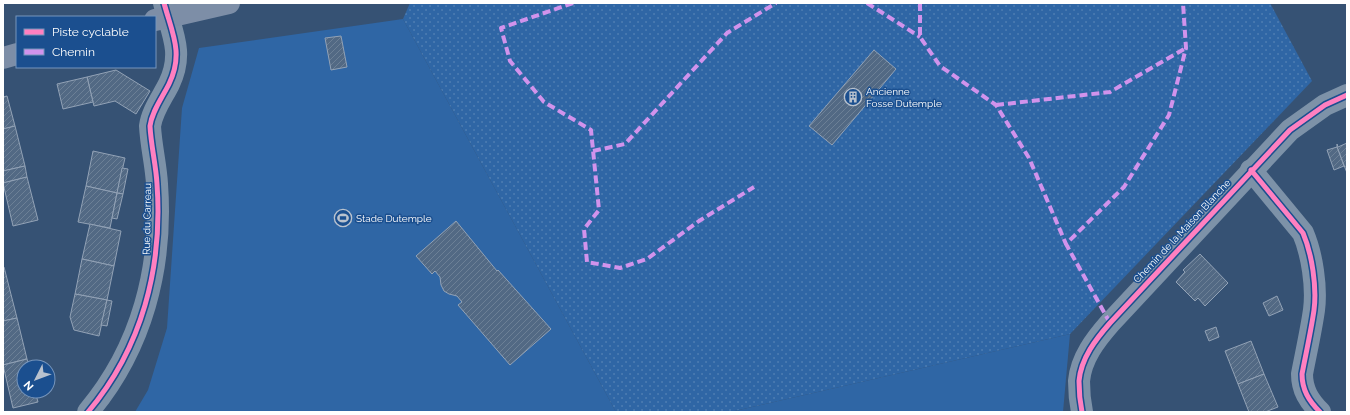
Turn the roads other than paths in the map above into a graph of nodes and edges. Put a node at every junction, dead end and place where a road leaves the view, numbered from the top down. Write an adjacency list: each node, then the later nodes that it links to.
1 (229, 3): 2 (main road)
2 (162, 13): 7 (street, Rue du Carreau)
3 (16, 54): 4 (main road)
4 (3, 58)
5 (1347, 95): 6 (street, Chemin de la Maison Blanche)
6 (1251, 170): 8 (street, Chemin de la Maison Blanche); 9 (street)
7 (88, 412)
8 (1082, 412)
9 (1320, 412)

